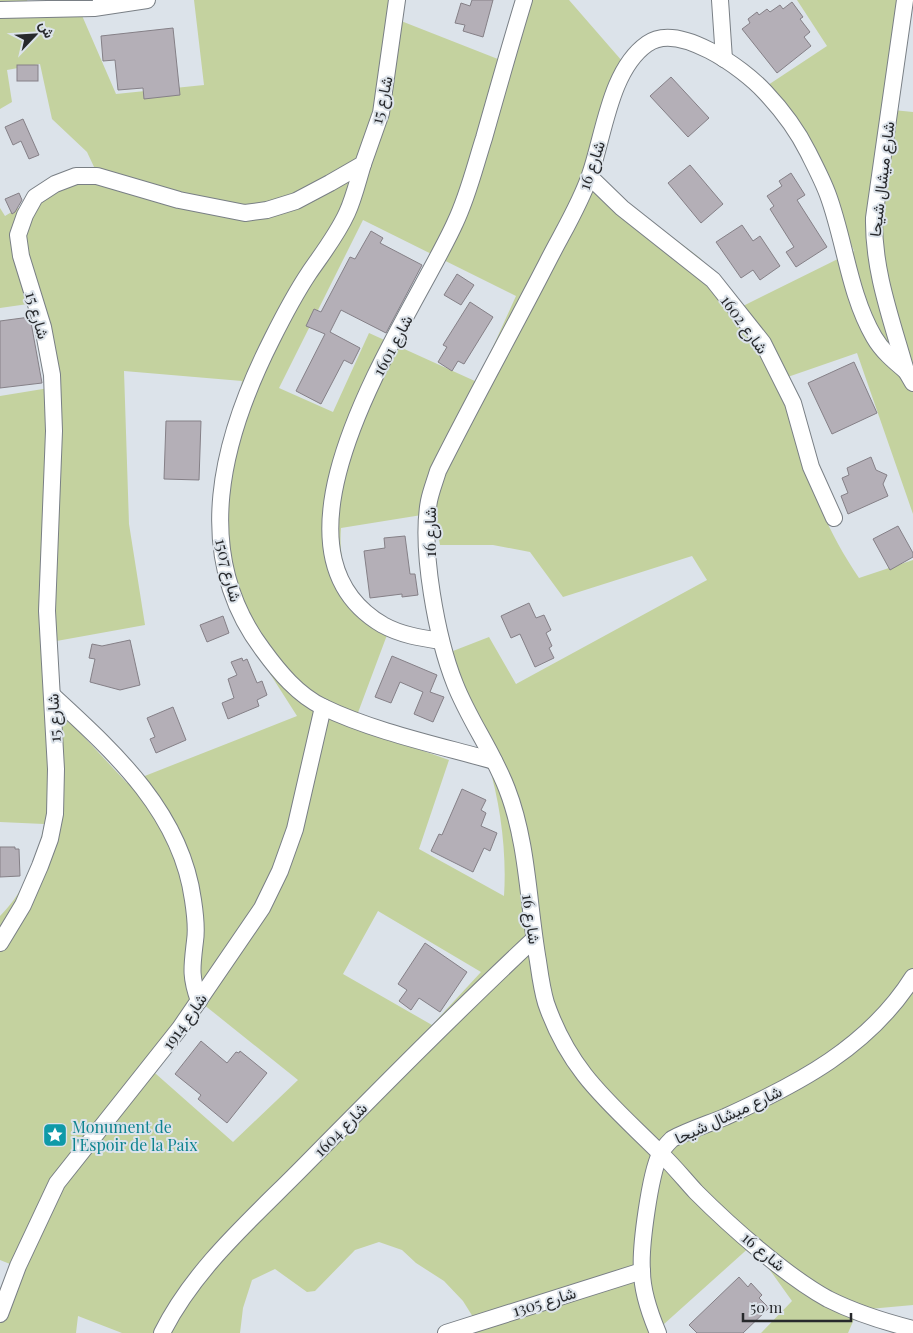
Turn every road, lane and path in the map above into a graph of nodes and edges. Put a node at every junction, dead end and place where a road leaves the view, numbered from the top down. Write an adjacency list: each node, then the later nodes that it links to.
1 (147, 0): 6 (street)
2 (397, 0): 8 (street, شارع 15)
3 (524, 0): 12 (street, شارع 1601)
4 (720, 0): 7 (street)
5 (904, 0): 10 (street, شارع ميشال شيحا)
6 (0, 10)
7 (724, 59): 9 (street, شارع 16); 10 (street, شارع 16)
8 (363, 164): 13 (street, شارع 15); 14 (street, شارع 1507)
9 (590, 177): 11 (street, شارع 1602); 12 (street, شارع 16)
10 (909, 377)
11 (834, 518)
12 (441, 641): 15 (street, شارع 16)
13 (52, 695): 17 (street, شارع 15); 19 (street)
14 (323, 707): 15 (street, شارع 1507); 19 (street, شارع 1914)
15 (494, 761): 16 (street, شارع 16)
16 (534, 939): 20 (street, شارع 16); 24 (street, شارع 1604)
17 (0, 943)
18 (913, 977): 20 (street, شارع ميشال شيحا)
19 (199, 1000): 22 (street, شارع 1914)
20 (660, 1153): 21 (street, شارع ميشال شيحا); 23 (street, شارع 16)
21 (642, 1271): 25 (street, شارع 1305); 26 (street, شارع ميشال شيحا)
22 (0, 1314)
23 (913, 1329)
24 (162, 1333)
25 (446, 1333)
26 (658, 1333)

